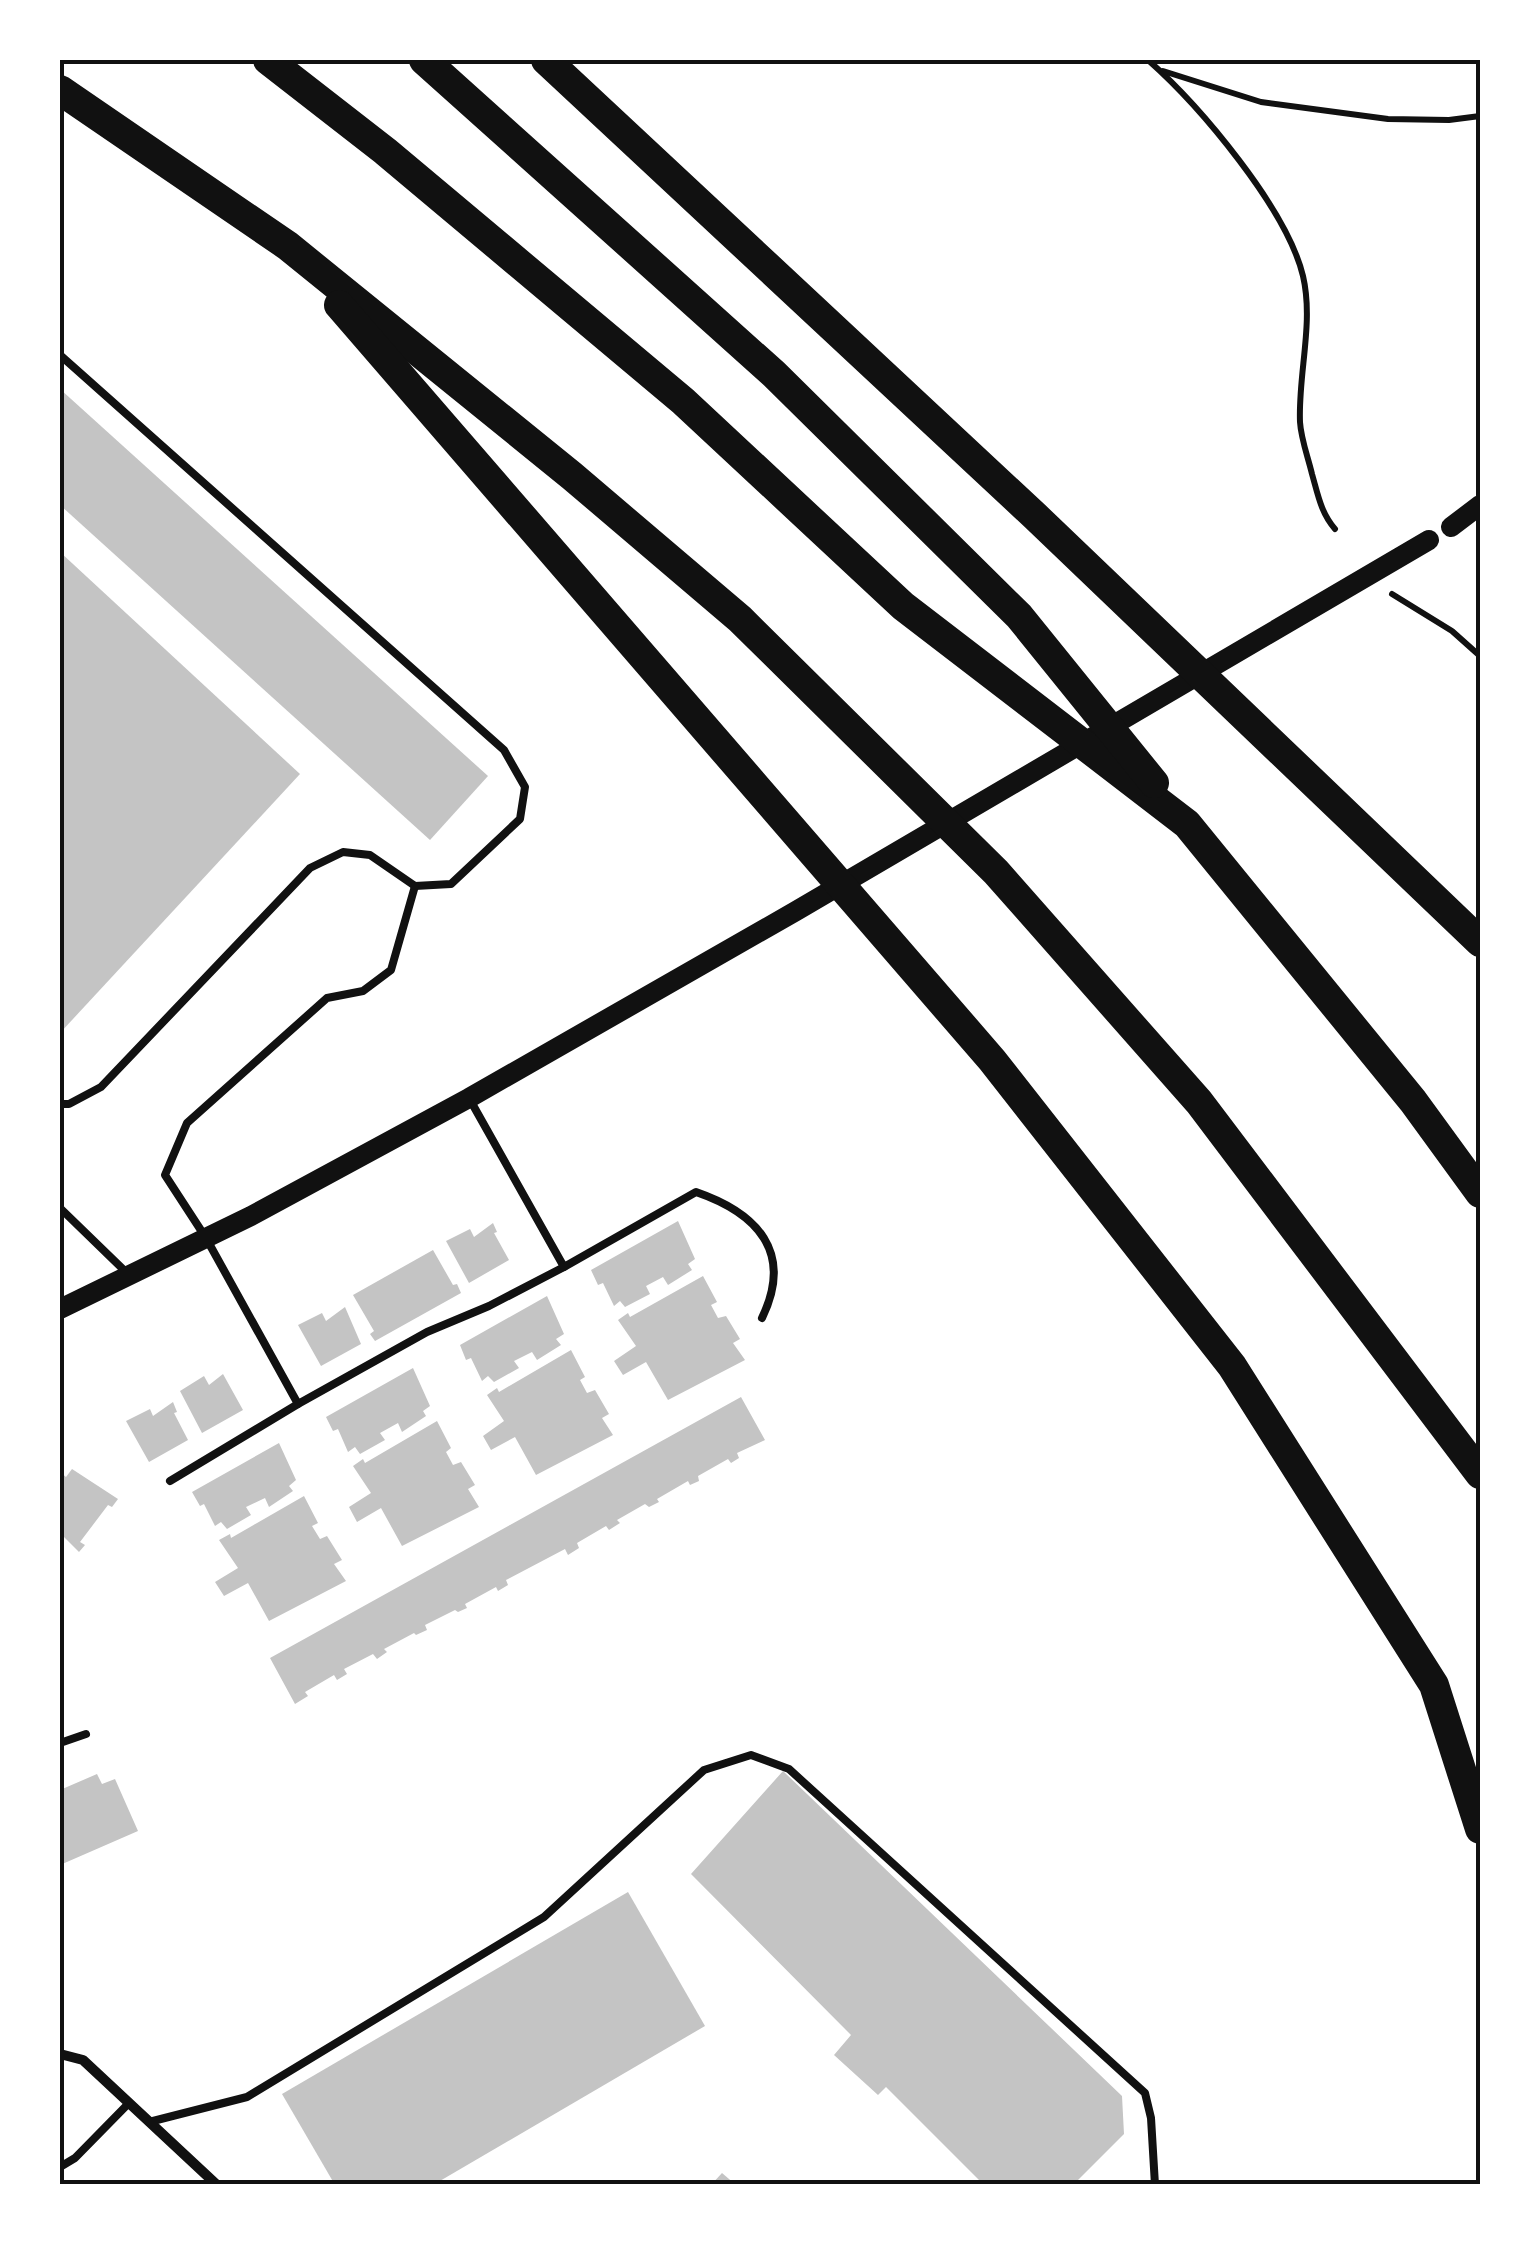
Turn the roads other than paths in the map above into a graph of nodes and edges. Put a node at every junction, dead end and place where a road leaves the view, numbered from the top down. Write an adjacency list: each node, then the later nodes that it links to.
1 (268, 60): 8 (highway)
2 (424, 60): 8 (highway)
3 (546, 60): 10 (highway)
4 (60, 90): 5 (highway)
5 (288, 246): 21 (highway); 25 (highway)
6 (60, 354): 9 (lane)
7 (1428, 540): 11 (main road)
8 (1188, 824): 13 (highway)
9 (415, 886): 12 (lane); 15 (lane)
10 (1480, 942)
11 (468, 1098): 15 (main road); 16 (lane)
12 (60, 1104)
13 (1480, 1194)
14 (60, 1208): 17 (lane)
15 (206, 1238): 17 (main road); 20 (lane)
16 (564, 1267): 19 (lane); 20 (lane)
17 (130, 1275): 18 (main road)
18 (60, 1309)
19 (762, 1318)
20 (298, 1404): 22 (lane)
21 (1480, 1474)
22 (170, 1481)
23 (86, 1734): 24 (lane)
24 (60, 1743)
25 (1480, 1829)
26 (60, 2054): 27 (street)
27 (128, 2103): 28 (street); 29 (lane)
28 (149, 2122): 30 (street); 31 (lane)
29 (60, 2167)
30 (217, 2185)
31 (1155, 2185)

